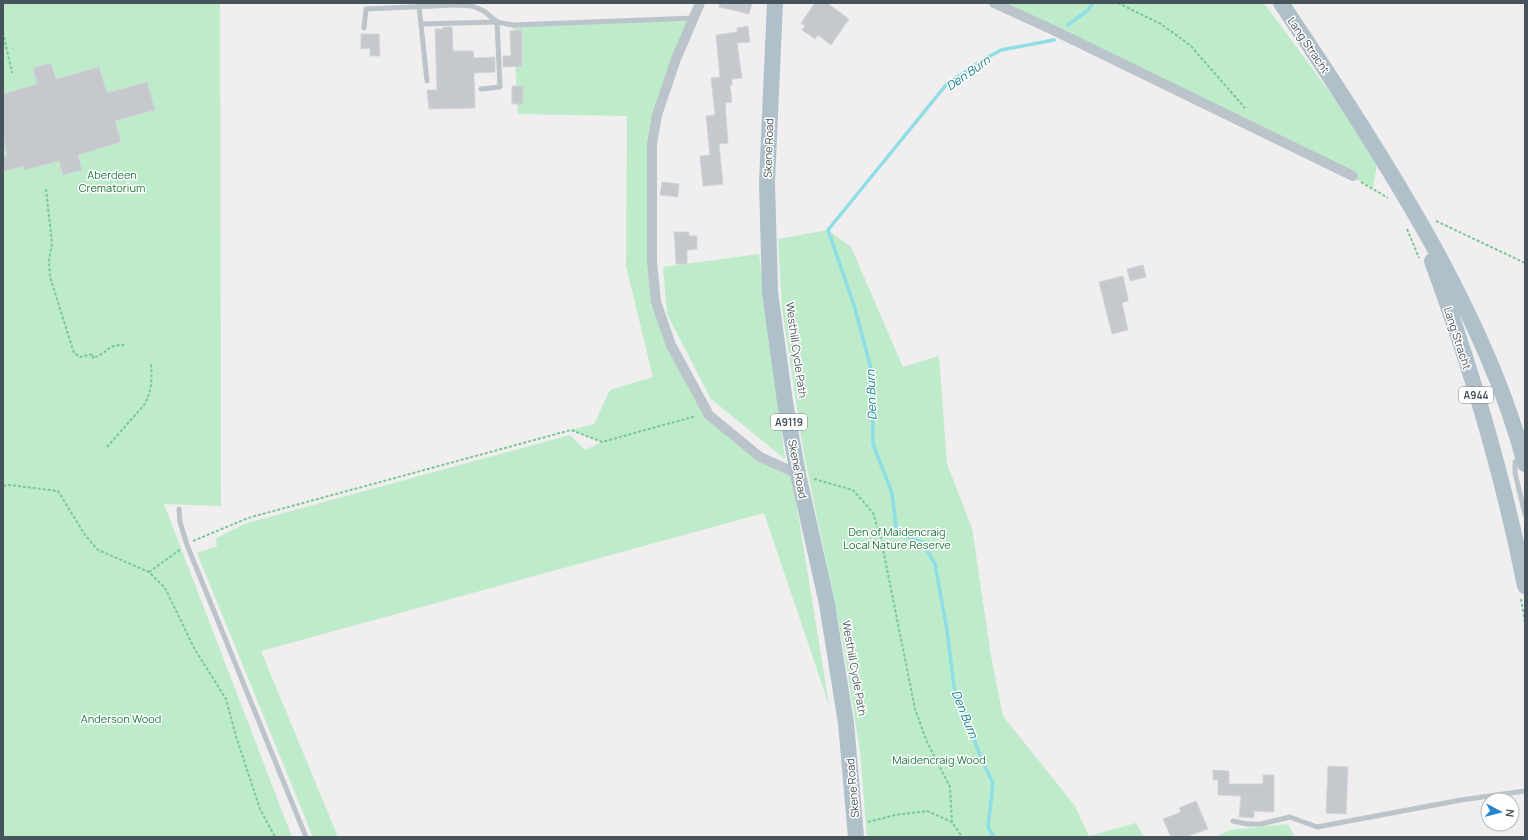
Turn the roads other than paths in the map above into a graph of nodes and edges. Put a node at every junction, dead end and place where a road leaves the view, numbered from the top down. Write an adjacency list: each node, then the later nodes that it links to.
1 (700, 3): 6 (street)
2 (775, 3): 15 (main road, Skene Road / A9119)
3 (994, 3): 12 (street)
4 (1281, 3): 13 (main road, Lang Stracht / A944)
5 (419, 6): 7 (lane); 8 (lane); 9 (lane)
6 (694, 18): 7 (lane); 15 (street)
7 (497, 22): 8 (lane); 11 (lane)
8 (421, 24): 10 (lane)
9 (364, 28)
10 (427, 81)
11 (481, 88)
12 (1353, 176)
13 (1413, 209): 14 (main road, Lang Stracht / A944); 18 (main road, Lang Stracht / A944)
14 (1524, 457): 17 (lane)
15 (804, 476): 21 (main road, Skene Road / A9119)
16 (179, 509): 22 (lane)
17 (1525, 514)
18 (1522, 590)
19 (1525, 791): 20 (lane)
20 (1233, 821)
21 (861, 832)
22 (306, 837)

